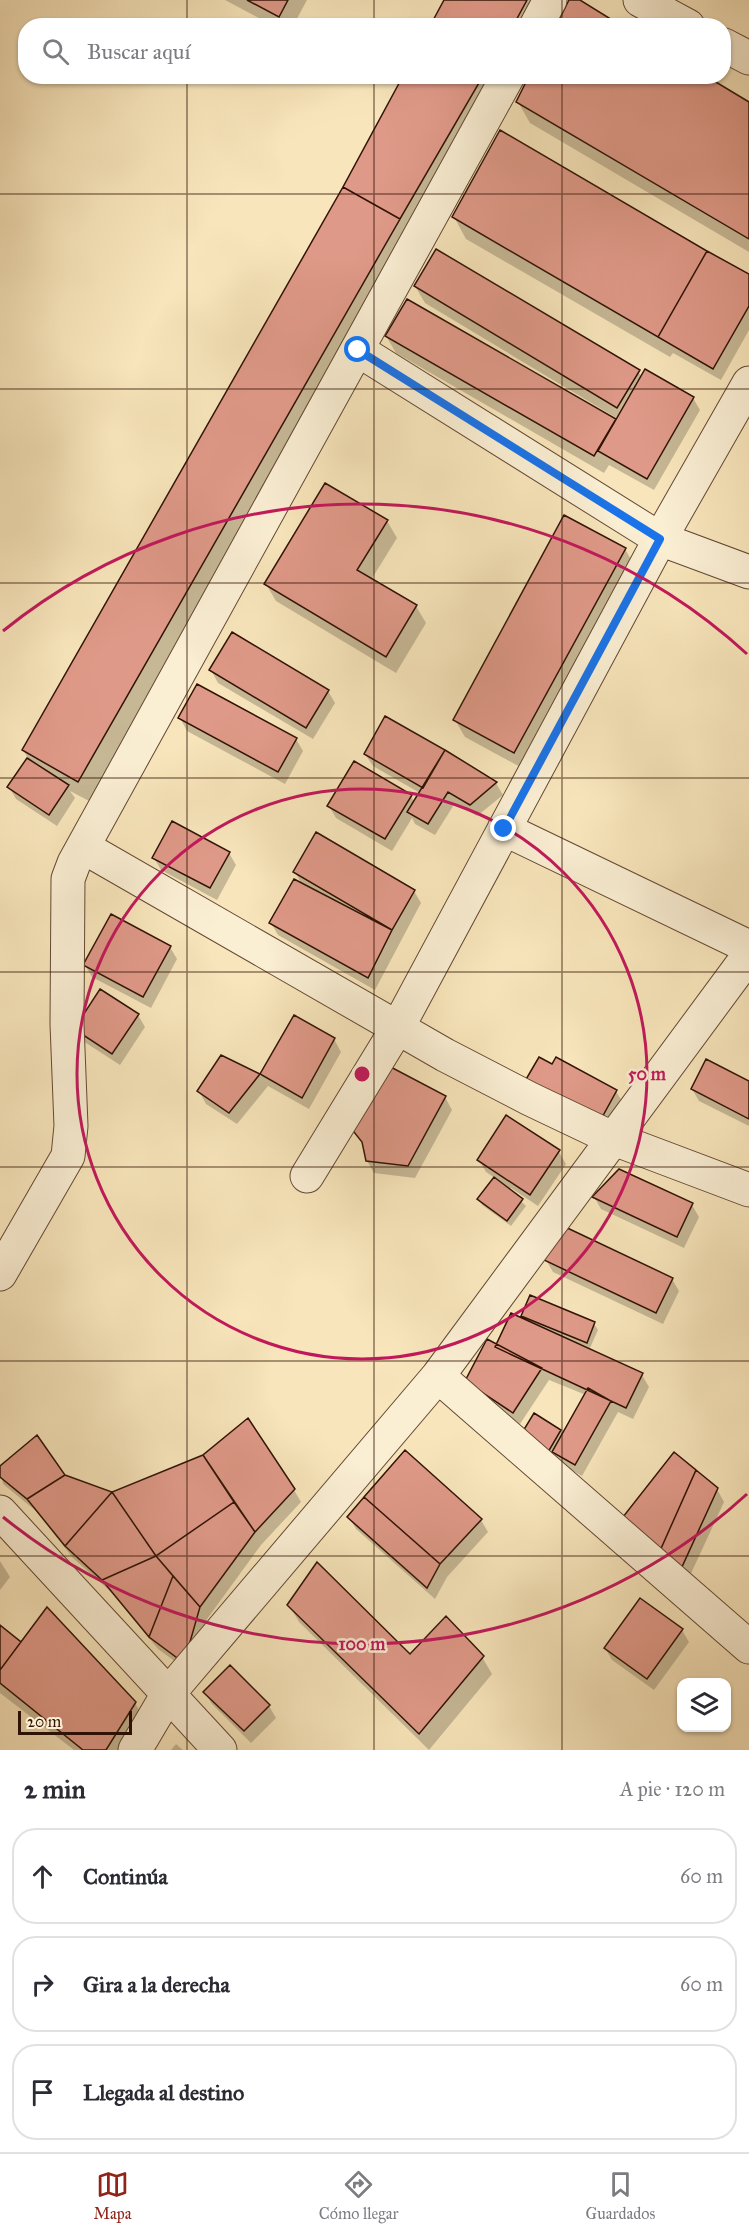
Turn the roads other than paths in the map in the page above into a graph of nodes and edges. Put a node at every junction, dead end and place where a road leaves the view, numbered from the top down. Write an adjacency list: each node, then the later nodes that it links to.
1 (550, 0): 3 (street)
2 (640, 0): 4 (street)
3 (540, 18)
4 (673, 18)
5 (731, 49): 6 (street)
6 (749, 58)
7 (504, 84): 8 (street)
8 (358, 350): 10 (street); 13 (street)
9 (749, 382): 10 (street)
10 (660, 539): 11 (street); 12 (street)
11 (749, 572)
12 (504, 829): 14 (street); 16 (street)
13 (85, 848): 16 (street); 20 (street)
14 (749, 947)
15 (749, 955): 17 (street)
16 (398, 1027): 17 (street); 18 (street)
17 (614, 1138): 19 (street); 21 (street)
18 (307, 1176)
19 (749, 1190)
20 (0, 1274)
21 (438, 1376): 23 (street); 24 (street)
22 (0, 1512): 24 (street)
23 (749, 1647)
24 (168, 1694): 25 (street); 26 (street)
25 (135, 1750)
26 (220, 1750)

